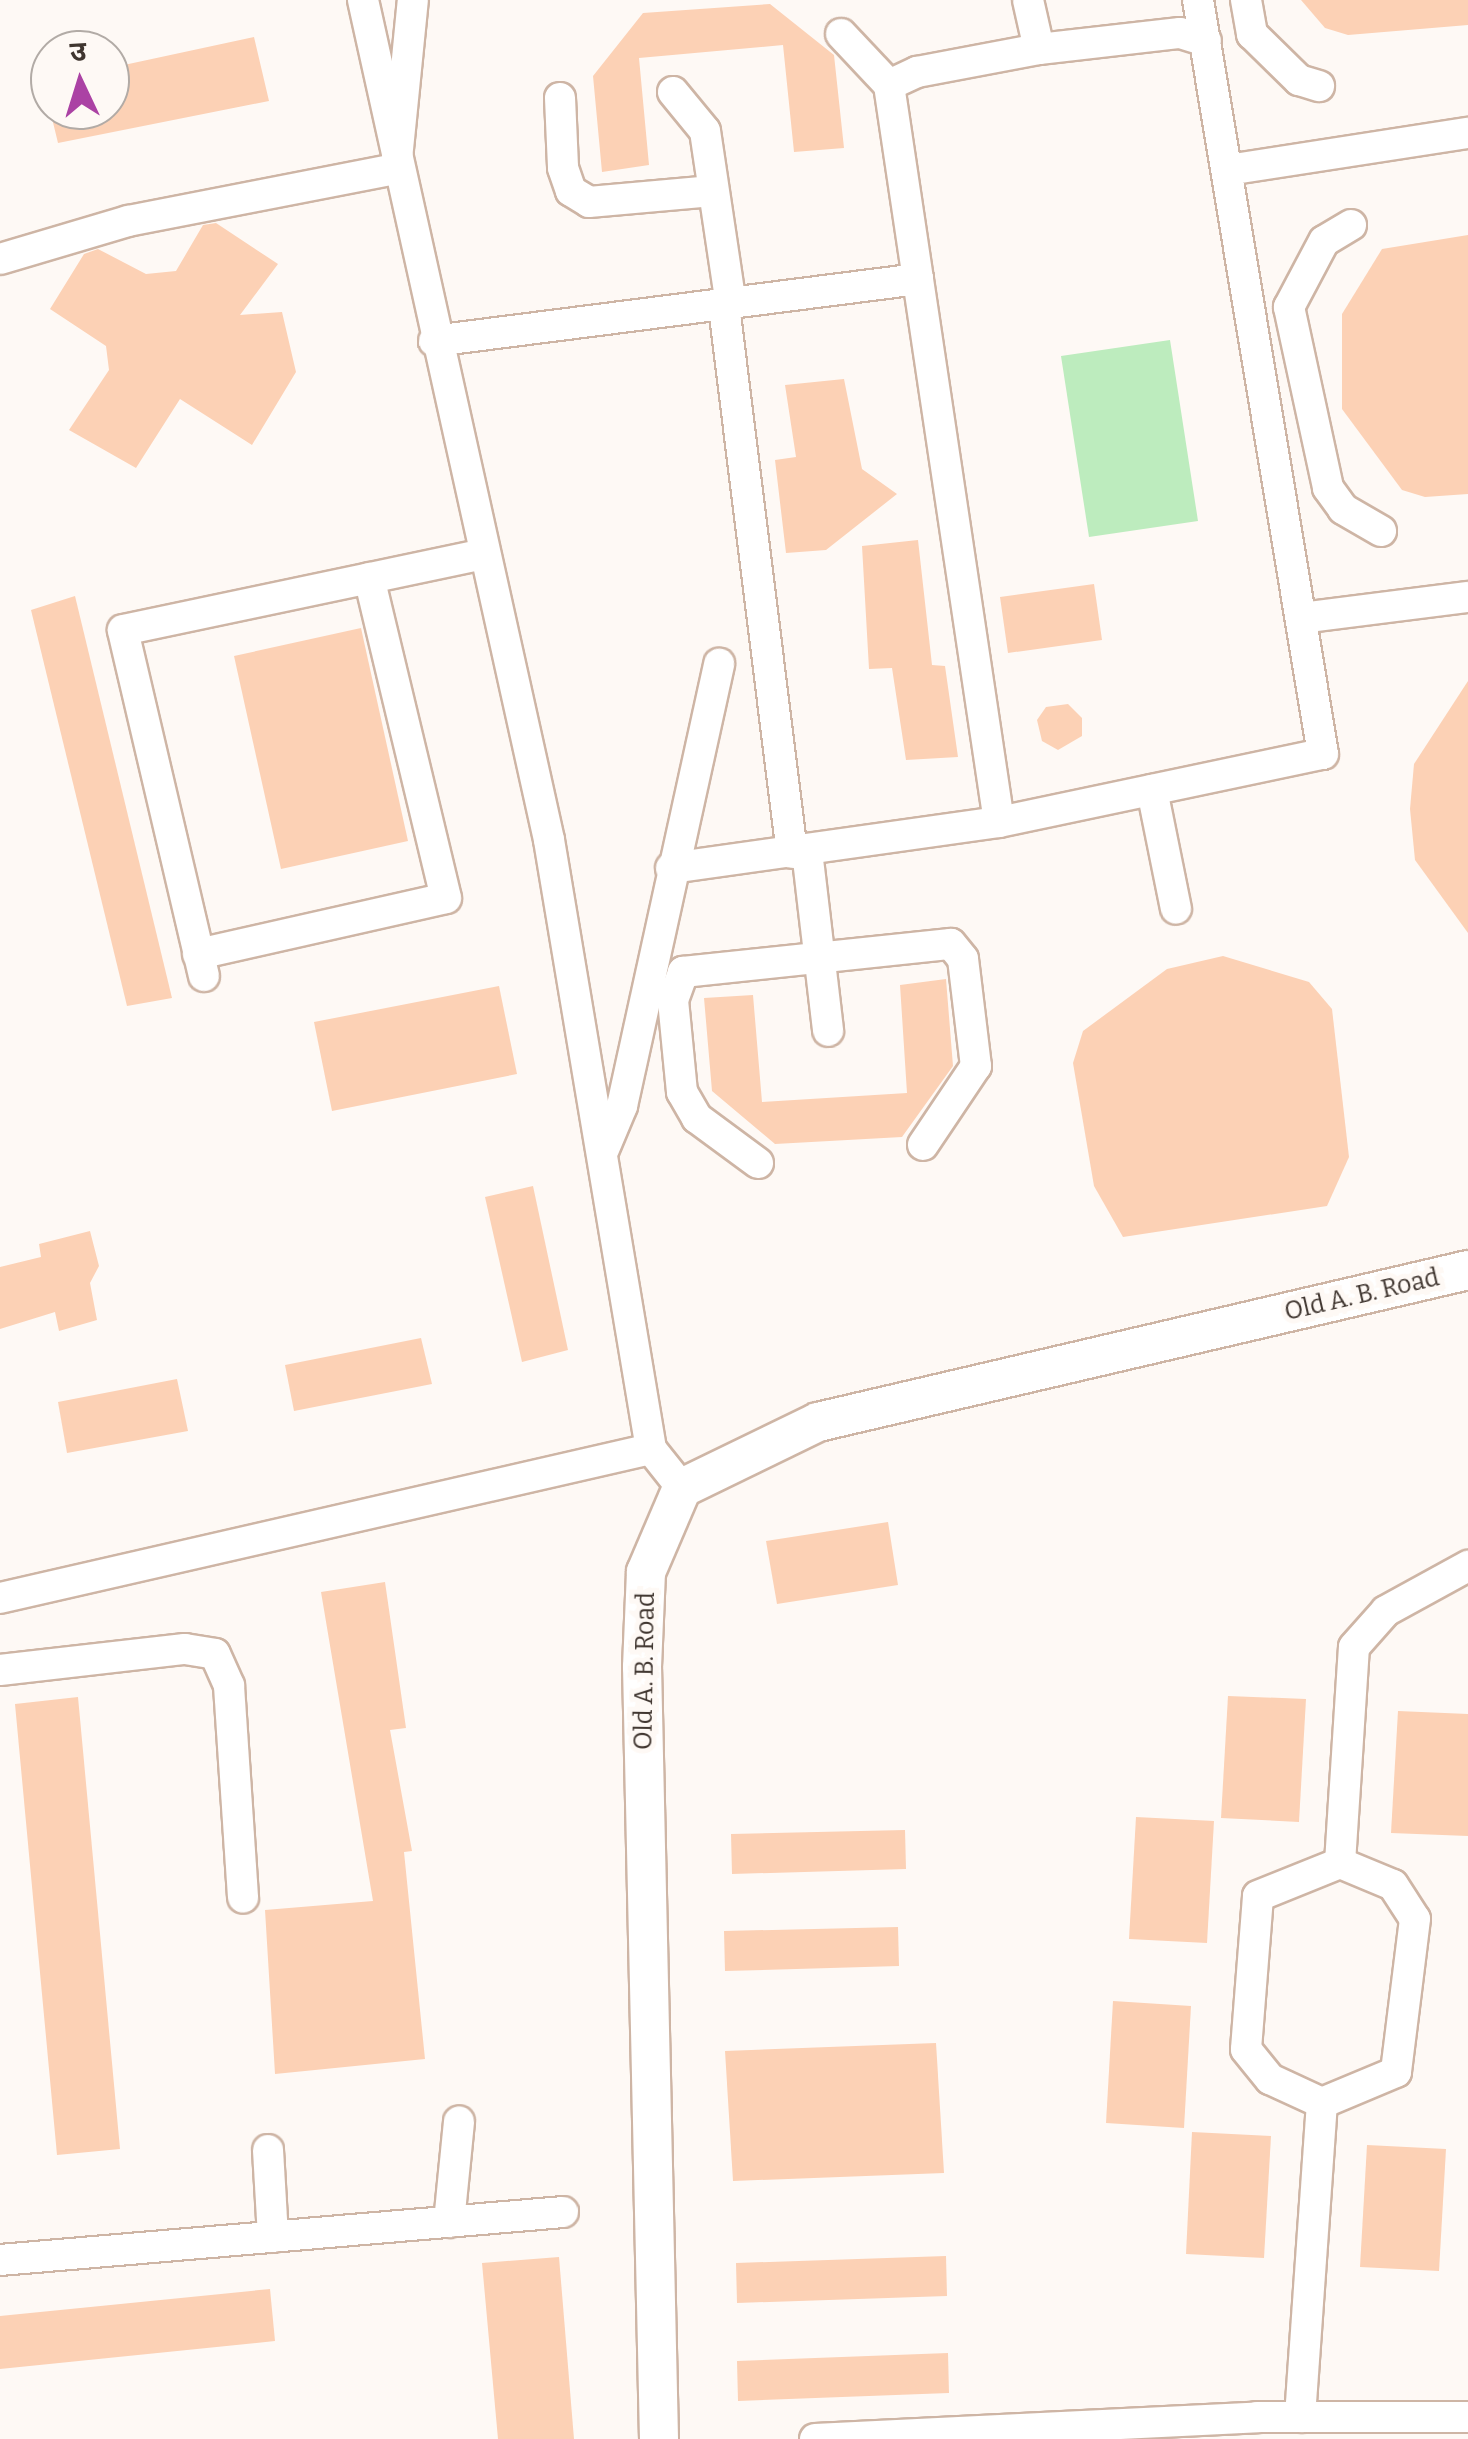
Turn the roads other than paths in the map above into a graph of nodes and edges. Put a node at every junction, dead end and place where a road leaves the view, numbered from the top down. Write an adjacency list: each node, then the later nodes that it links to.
1 (362, 0): 14 (street)
2 (414, 0): 14 (street)
3 (1028, 0): 8 (street)
4 (1198, 0): 7 (street)
5 (1246, 0): 10 (street)
6 (841, 34): 9 (street)
7 (1206, 41): 8 (street); 15 (street)
8 (1039, 50): 9 (street)
9 (889, 84): 19 (street)
10 (1319, 86)
11 (672, 92): 16 (street)
12 (560, 98): 16 (street)
13 (1468, 134): 15 (street)
14 (396, 169): 18 (street); 21 (street)
15 (1228, 170): 23 (street)
16 (712, 191): 20 (street)
17 (1351, 225): 22 (street)
18 (0, 260)
19 (918, 280): 20 (street); 31 (street)
20 (728, 306): 21 (street); 32 (street)
21 (434, 341): 25 (street)
22 (1302, 393): 23 (street); 24 (street)
23 (1265, 397): 28 (street)
24 (1382, 530)
25 (484, 554): 26 (street); 38 (street)
26 (369, 578): 26 (street)
27 (1468, 597): 28 (street)
28 (1301, 618): 30 (street)
29 (720, 663): 33 (street)
30 (1152, 790): 31 (street); 34 (street)
31 (999, 822): 32 (street)
32 (799, 852): 33 (street); 35 (street)
33 (671, 868): 38 (street)
34 (1176, 909)
35 (819, 954): 36 (street); 37 (street); 39 (street)
36 (828, 1031)
37 (924, 1145)
38 (604, 1149): 41 (street)
39 (758, 1163)
40 (1468, 1270): 42 (street, Old A. B. Road)
41 (651, 1449): 42 (street); 44 (street)
42 (682, 1488): 59 (street, Old A. B. Road)
43 (1468, 1566): 46 (street)
44 (0, 1598)
45 (0, 1670): 47 (street)
46 (1340, 1863): 48 (street); 48 (street)
47 (243, 1898)
48 (1322, 2102): 56 (street)
49 (459, 2121): 52 (street)
50 (268, 2150): 53 (street)
51 (563, 2212): 52 (street)
52 (449, 2222): 53 (street)
53 (273, 2237): 55 (street)
54 (0, 2250): 55 (street)
55 (0, 2260)
56 (1300, 2417): 58 (street); 60 (street)
57 (1468, 2417): 58 (street)
58 (1388, 2428)
59 (659, 2439)
60 (815, 2439)

